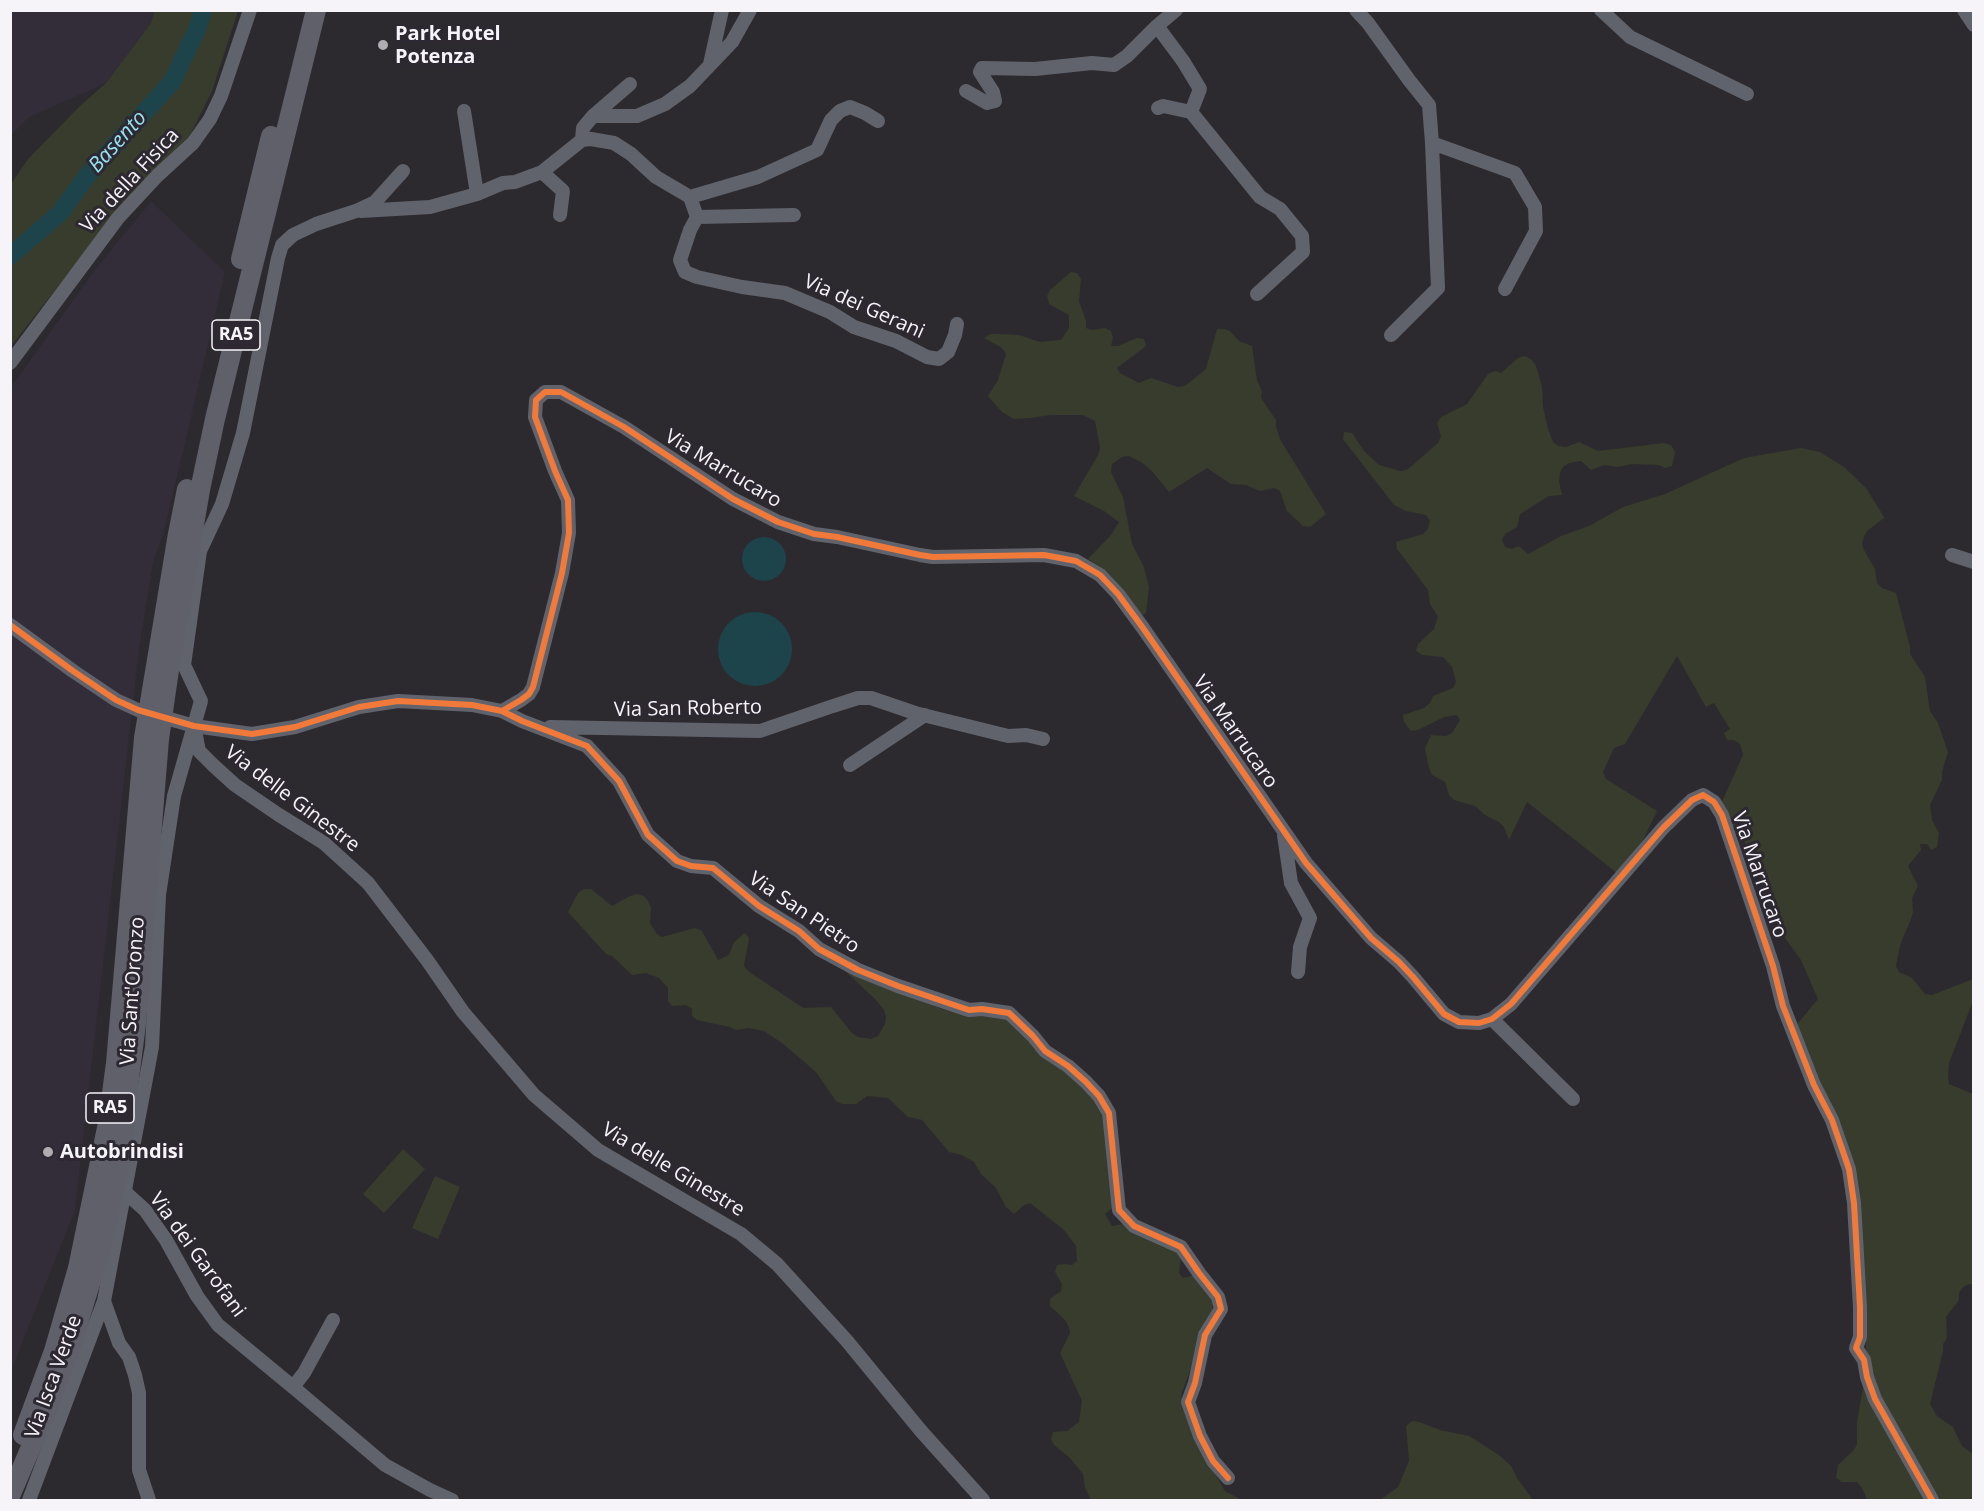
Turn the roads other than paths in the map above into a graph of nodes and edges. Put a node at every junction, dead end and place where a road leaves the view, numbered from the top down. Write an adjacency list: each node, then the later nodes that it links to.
1 (250, 10): 35 (street, Via della Fisica)
2 (302, 10): 39 (highway, RA5)
3 (316, 10): 39 (highway, RA5)
4 (722, 10): 12 (street)
5 (750, 10): 12 (street)
6 (1176, 10): 10 (street)
7 (1356, 10): 22 (street)
8 (1601, 10): 15 (street)
9 (1964, 10): 11 (street)
10 (1157, 26): 14 (street); 18 (street)
11 (1974, 26)
12 (710, 64): 19 (street)
13 (630, 84): 19 (street)
14 (966, 91)
15 (1747, 94)
16 (1158, 108): 18 (street)
17 (464, 111): 25 (street)
18 (1191, 112): 32 (street)
19 (593, 116): 21 (street)
20 (878, 121): 26 (street)
21 (582, 140): 24 (street); 26 (street)
22 (1432, 143): 31 (street); 34 (street)
23 (403, 171): 27 (street)
24 (542, 172): 25 (street); 28 (street)
25 (477, 194): 27 (street)
26 (690, 197): 30 (street)
27 (356, 211): 42 (street, Via Sant'Oronzo)
28 (560, 215)
29 (794, 215): 30 (street)
30 (697, 217): 33 (street, Via dei Gerani)
31 (1505, 289)
32 (1257, 294)
33 (957, 324)
34 (1390, 335)
35 (10, 363)
36 (1952, 555): 37 (street)
37 (1974, 562)
38 (10, 625): 42 (street)
39 (164, 662): 44 (highway, RA5)
40 (502, 711): 42 (street); 43 (street, Via San Pietro); 47 (street, Via Marrucaro)
41 (925, 715): 43 (street, Via San Roberto); 45 (street, Via San Roberto); 46 (street)
42 (194, 726): 51 (street, Via Sant'Oronzo); 61 (street, Via delle Ginestre)
43 (538, 727): 56 (street, Via San Pietro)
44 (152, 739): 55 (highway, RA5); 57 (highway, RA5)
45 (1043, 739)
46 (850, 765)
47 (1283, 830): 48 (street, Via Marrucaro); 49 (street, Via Marrucaro)
48 (1298, 972)
49 (1492, 1020): 50 (street); 62 (street, Via Marrucaro)
50 (1573, 1099)
51 (125, 1192): 52 (street, Via Sant'Oronzo); 54 (street, Via dei Garofani)
52 (104, 1301): 58 (street, Via Isca Verde); 59 (street)
53 (333, 1320): 54 (street)
54 (293, 1387): 60 (street, Via dei Garofani)
55 (10, 1465)
56 (1228, 1478)
57 (10, 1496)
58 (29, 1500)
59 (149, 1500)
60 (453, 1500)
61 (982, 1500)
62 (1932, 1500)

